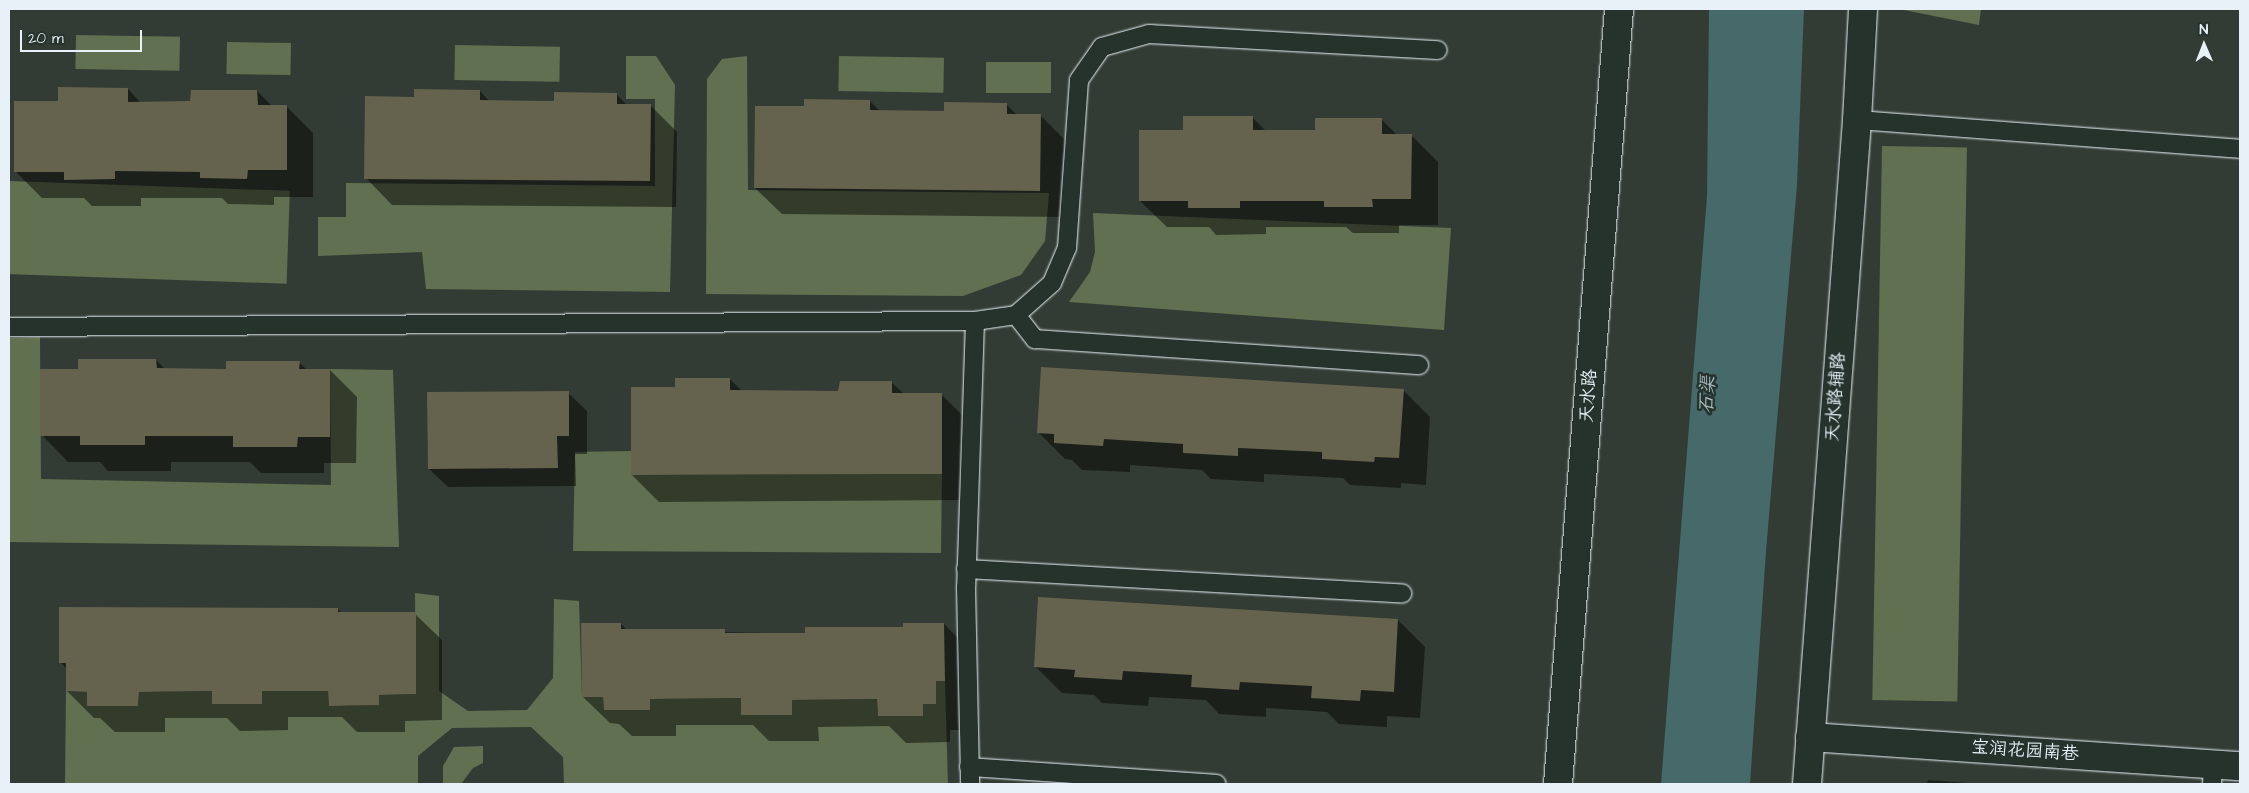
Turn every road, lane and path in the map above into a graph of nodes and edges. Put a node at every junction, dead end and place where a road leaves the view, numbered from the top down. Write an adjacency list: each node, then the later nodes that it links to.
1 (1619, 9): 18 (street, 天水路)
2 (1862, 9): 4 (street, 天水路辅路)
3 (1438, 50): 6 (lane)
4 (1858, 120): 5 (lane); 12 (street, 天水路辅路)
5 (2240, 149)
6 (1016, 316): 7 (lane); 9 (lane)
7 (975, 321): 8 (lane); 10 (lane)
8 (9, 327)
9 (1419, 365)
10 (966, 569): 11 (lane); 14 (lane)
11 (1402, 593)
12 (1810, 737): 15 (street, 宝润花园南巷); 19 (street, 天水路辅路)
13 (2240, 766): 15 (street, 宝润花园南巷)
14 (969, 767): 16 (lane); 17 (lane)
15 (2212, 774)
16 (970, 784)
17 (1216, 784)
18 (1558, 784)
19 (1806, 784)

